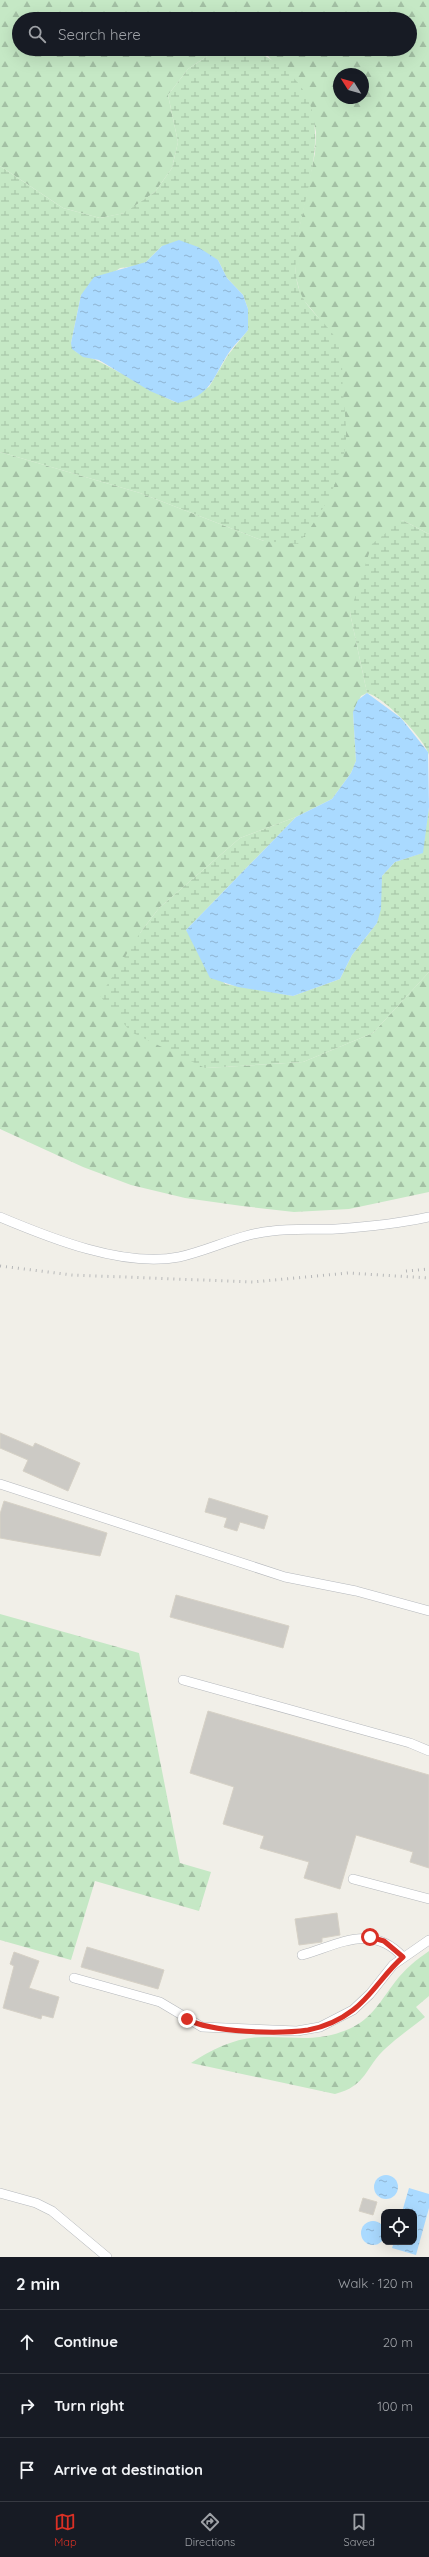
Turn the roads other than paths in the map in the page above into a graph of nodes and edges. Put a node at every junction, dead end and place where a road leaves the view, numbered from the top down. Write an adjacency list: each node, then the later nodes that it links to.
1 (0, 1217): 2 (lane)
2 (429, 1217)
3 (0, 1484): 4 (lane)
4 (429, 1611)
5 (183, 1680): 6 (lane)
6 (429, 1751)
7 (354, 1879): 8 (lane)
8 (429, 1899)
9 (429, 1940): 11 (lane)
10 (302, 1955): 11 (lane)
11 (403, 1957): 12 (lane)
12 (74, 1978)
13 (0, 2193): 14 (lane)
14 (107, 2257)

